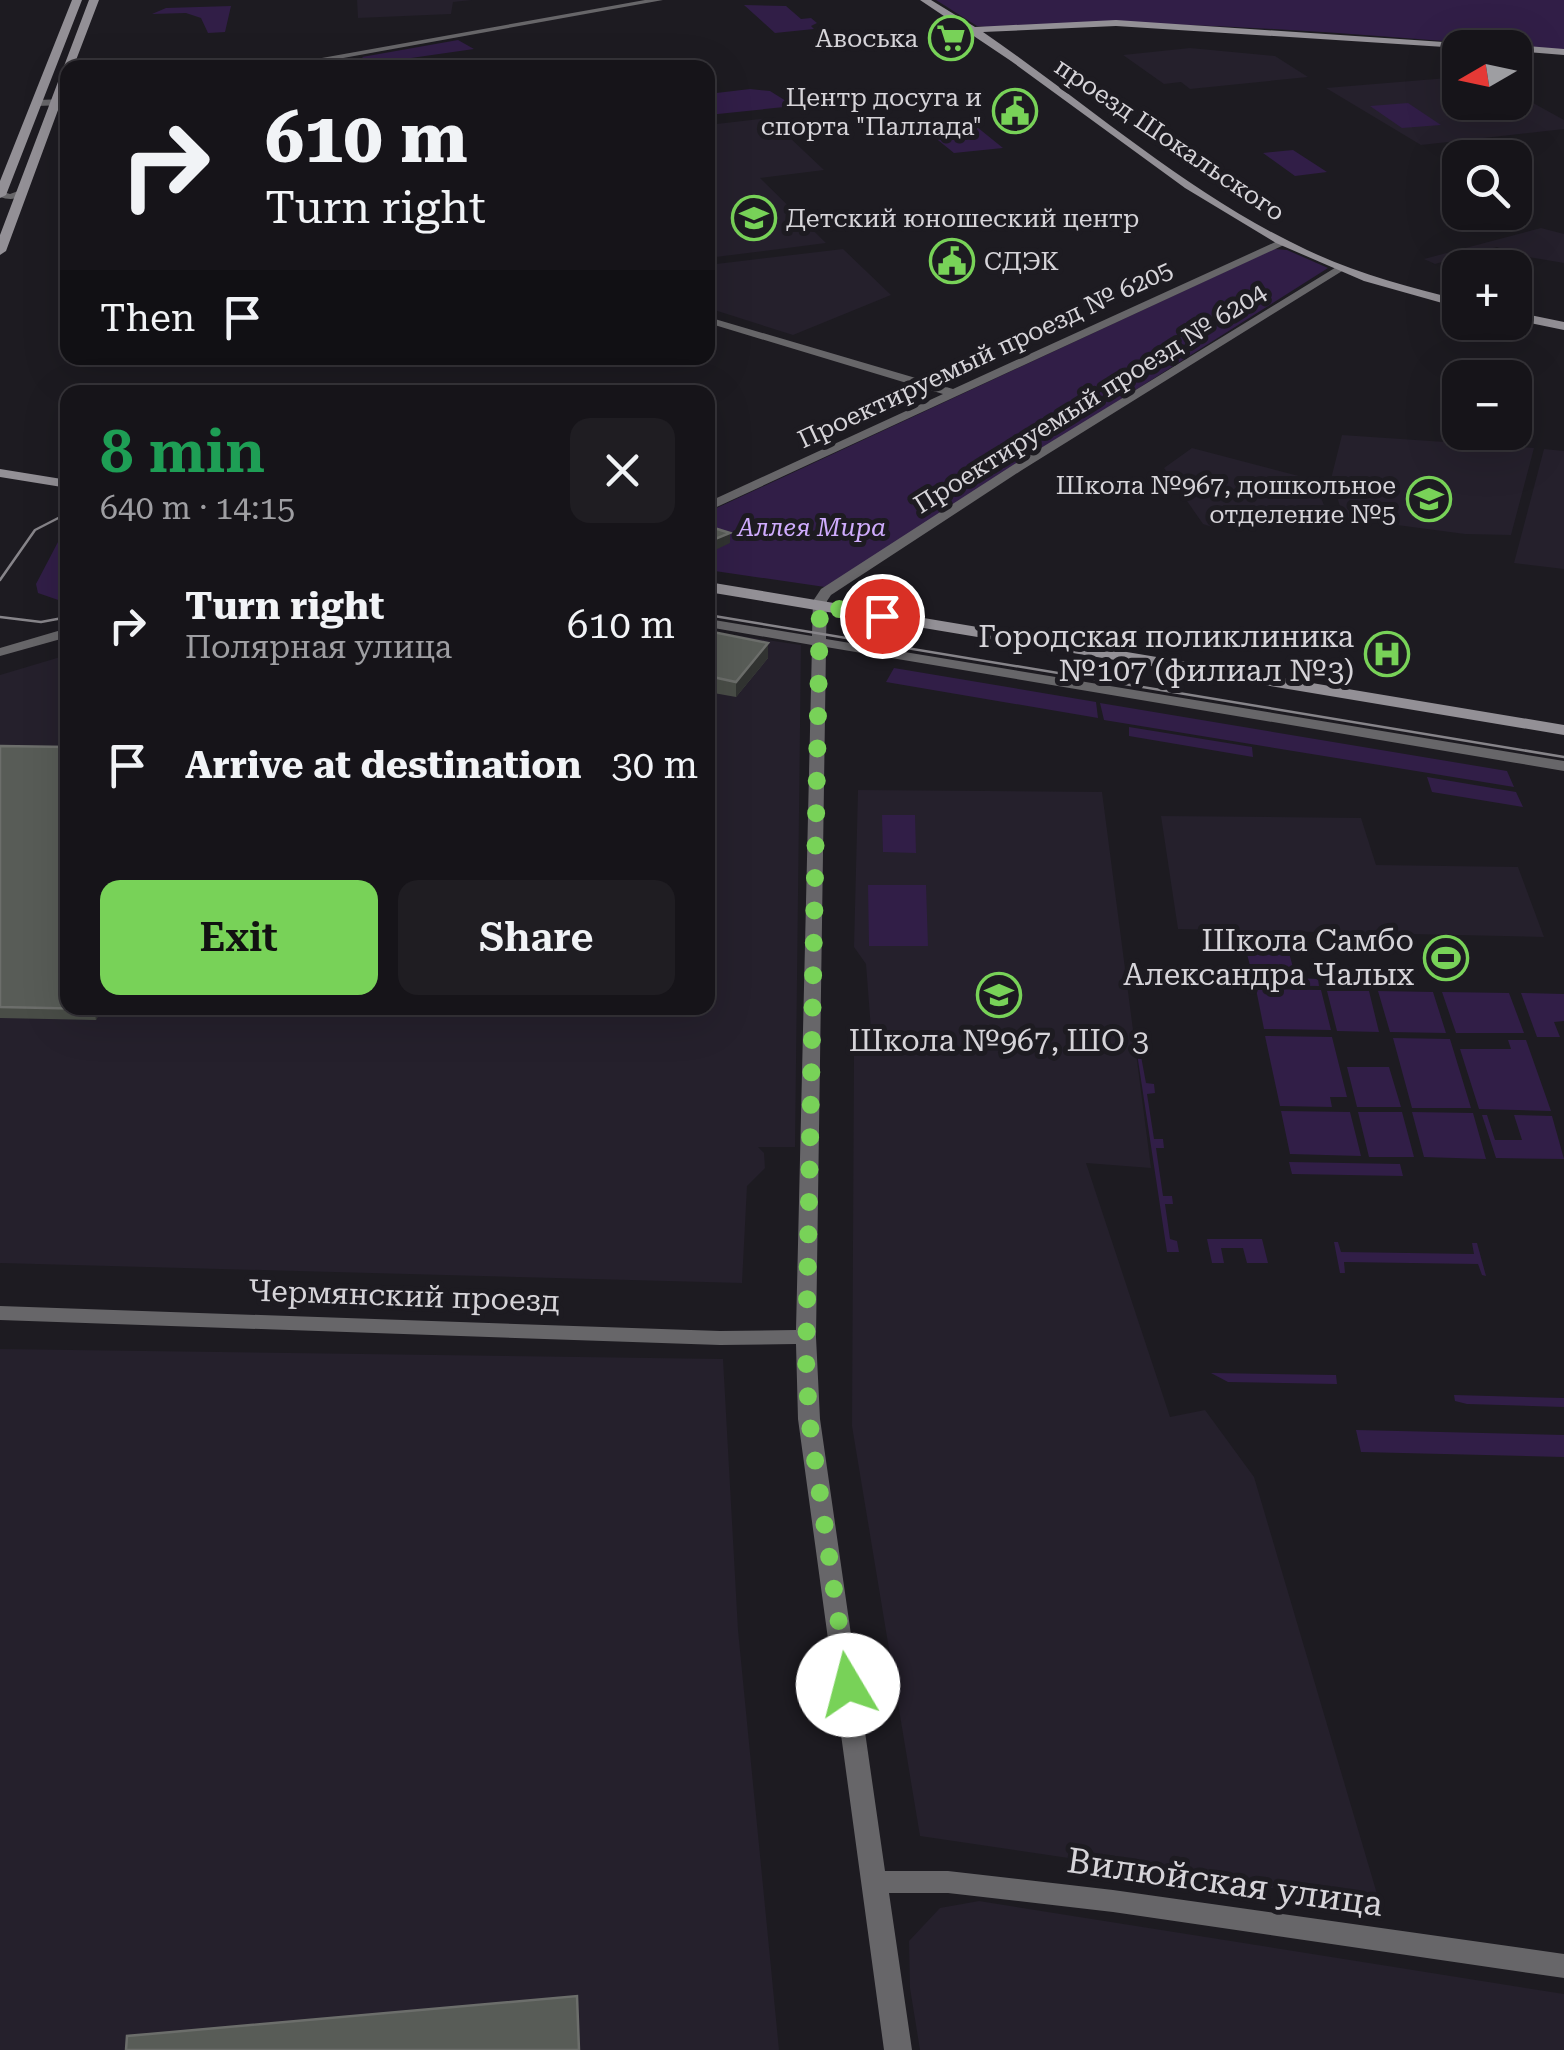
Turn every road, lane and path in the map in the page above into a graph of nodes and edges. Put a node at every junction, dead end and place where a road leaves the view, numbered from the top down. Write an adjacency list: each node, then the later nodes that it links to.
1 (77, 0): 13 (main road)
2 (94, 0): 10 (main road)
3 (660, 0): 9 (street)
4 (925, 0): 5 (main road, проезд Шокальского)
5 (972, 30): 6 (main road); 19 (main road, проезд Шокальского)
6 (1442, 44)
7 (1532, 49): 8 (main road)
8 (1564, 52)
9 (337, 56): 11 (street); 12 (street)
10 (71, 60)
11 (315, 60)
12 (341, 60)
13 (36, 102): 14 (street); 17 (main road)
14 (60, 102)
15 (60, 104): 16 (main road)
16 (21, 193): 17 (street); 18 (main road)
17 (0, 195)
18 (7, 213): 20 (main road)
19 (1282, 242): 21 (main road, проезд Шокальского); 26 (street, Проектируемый проезд № 6205)
20 (0, 251)
21 (1342, 268): 22 (main road, проезд Шокальского); 34 (street, Проектируемый проезд № 6204)
22 (1442, 299)
23 (1532, 319): 25 (main road)
24 (715, 322): 26 (street)
25 (1564, 326)
26 (956, 394): 31 (street, Проектируемый проезд № 6205)
27 (0, 473): 28 (main road)
28 (60, 483)
29 (0, 484): 30 (main road)
30 (60, 494)
31 (715, 504)
32 (715, 589): 34 (main road)
33 (715, 601): 34 (main road)
34 (820, 612): 37 (street); 39 (main road); 40 (main road)
35 (715, 624): 37 (street)
36 (60, 634): 38 (street)
37 (818, 642): 41 (street); 43 (street)
38 (0, 652)
39 (1564, 730)
40 (1564, 740)
41 (1564, 766)
42 (0, 1314): 43 (street, Чермянский проезд)
43 (806, 1337): 44 (street)
44 (875, 1882): 45 (street, Вилюйская улица); 46 (street)
45 (1564, 1966)
46 (898, 2050)

